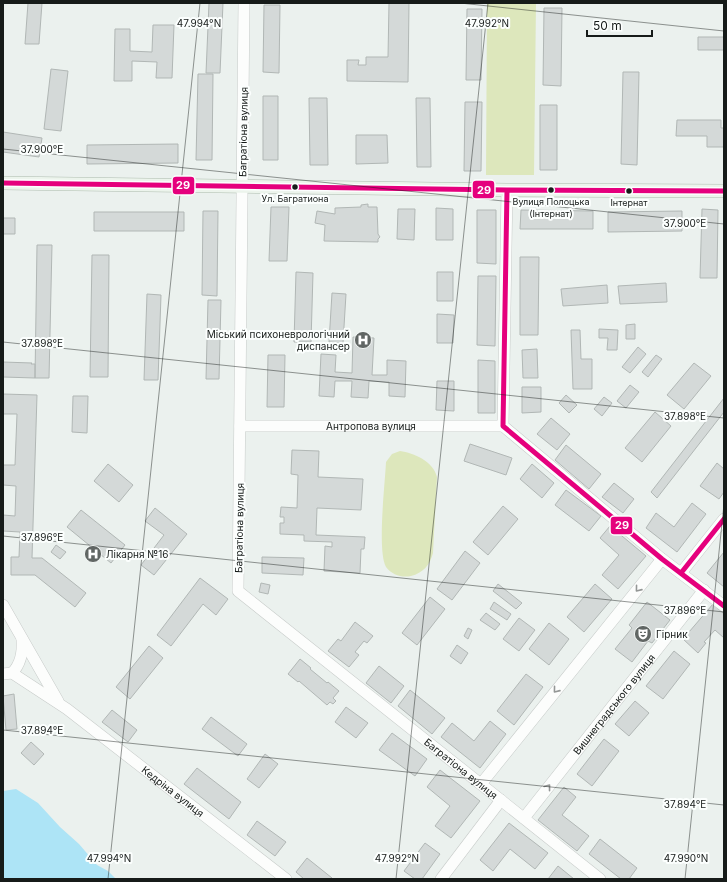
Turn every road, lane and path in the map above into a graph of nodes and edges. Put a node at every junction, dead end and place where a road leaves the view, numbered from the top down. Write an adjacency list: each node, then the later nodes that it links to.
1 (244, 3): 3 (street, Багратіона вулиця)
2 (3, 183): 3 (main road)
3 (242, 186): 4 (main road); 6 (street, Багратіона вулиця)
4 (507, 190): 5 (main road); 7 (street)
5 (724, 190)
6 (240, 426): 7 (street, Антропова вулиця); 17 (street, Багратіона вулиця)
7 (503, 426): 9 (street)
8 (724, 519): 10 (street)
9 (662, 559): 10 (street); 17 (street, one-way to 17)
10 (681, 573): 11 (street)
11 (704, 590): 13 (street); 19 (street, Вишнеградського вулиця, one-way to 11)
12 (3, 605): 14 (street, Кедріна вулиця)
13 (724, 606)
14 (21, 637): 15 (street); 16 (street, Кедріна вулиця)
15 (7, 673): 16 (street, Кедріна вулиця)
16 (59, 703): 20 (street, Кедріна вулиця)
17 (481, 784): 18 (street, Багратіона вулиця)
18 (501, 800): 19 (street, Багратіона вулиця); 21 (street)
19 (524, 818): 22 (street, Багратіона вулиця)
20 (286, 879)
21 (440, 879)
22 (600, 879)

